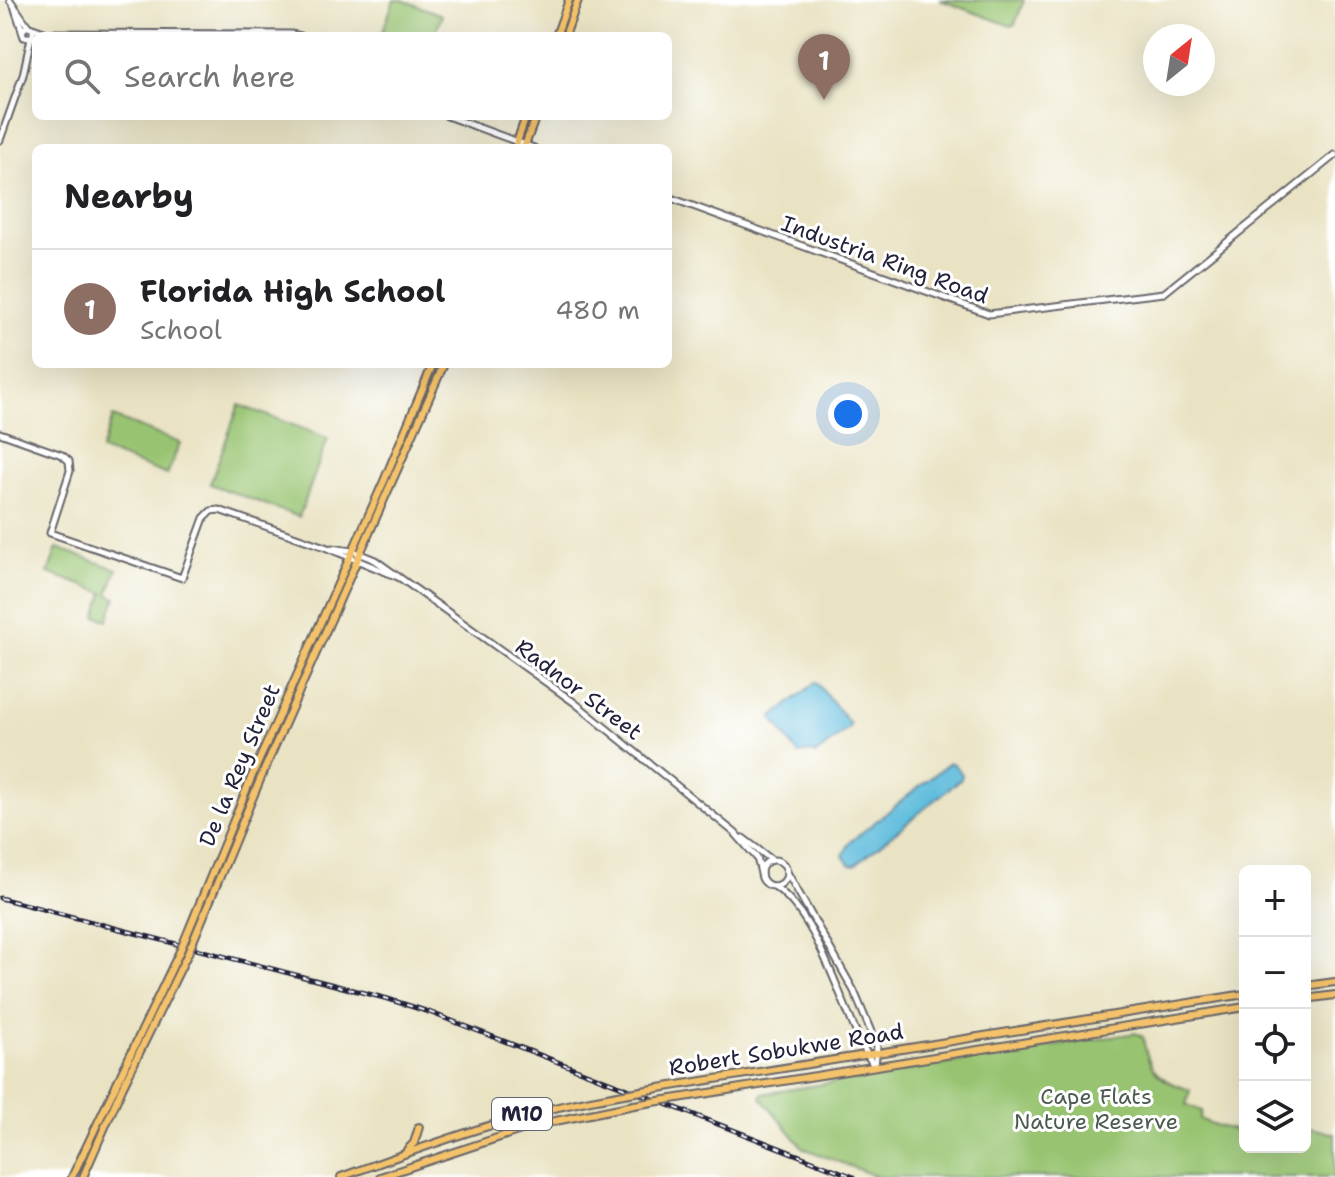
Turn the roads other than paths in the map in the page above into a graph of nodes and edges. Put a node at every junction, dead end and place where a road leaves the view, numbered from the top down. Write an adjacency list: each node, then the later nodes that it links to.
1 (569, 0): 4 (main road)
2 (578, 0): 5 (main road)
3 (12, 3): 6 (street)
4 (557, 32)
5 (566, 32)
6 (29, 33): 10 (street)
7 (457, 120): 11 (street)
8 (525, 120): 12 (main road)
9 (535, 120): 13 (main road)
10 (0, 140)
11 (514, 144)
12 (516, 144)
13 (526, 144)
14 (1335, 155): 15 (street, Industria Ring Road)
15 (672, 198)
16 (431, 368): 19 (main road, De la Rey Street)
17 (442, 368): 19 (main road, De la Rey Street)
18 (0, 433): 19 (street, Radnor Street)
19 (355, 556): 20 (street, Radnor Street); 38 (main road, De la Rey Street, bridge); 39 (main road, De la Rey Street, bridge)
20 (735, 833): 21 (street, Radnor Street); 23 (street, Radnor Street)
21 (772, 860): 22 (street); 23 (street)
22 (787, 872): 24 (street); 27 (street)
23 (761, 873): 24 (street)
24 (774, 886): 30 (street)
25 (1335, 982): 26 (main road)
26 (1311, 985)
27 (854, 991): 30 (street); 33 (street)
28 (1239, 995): 33 (main road, Robert Sobukwe Road / M10)
29 (1335, 995): 31 (main road)
30 (842, 996): 34 (street)
31 (1311, 998)
32 (1239, 1008): 35 (main road, Robert Sobukwe Road / M10)
33 (877, 1052): 34 (main road, Robert Sobukwe Road / M10); 35 (street)
34 (866, 1054): 35 (street); 37 (main road, Robert Sobukwe Road / M10, bridge)
35 (874, 1066): 41 (main road, Robert Sobukwe Road / M10, bridge)
36 (419, 1127): 37 (main road)
37 (398, 1156): 40 (main road, Robert Sobukwe Road / M10)
38 (72, 1177)
39 (83, 1177)
40 (341, 1177)
41 (380, 1177)

